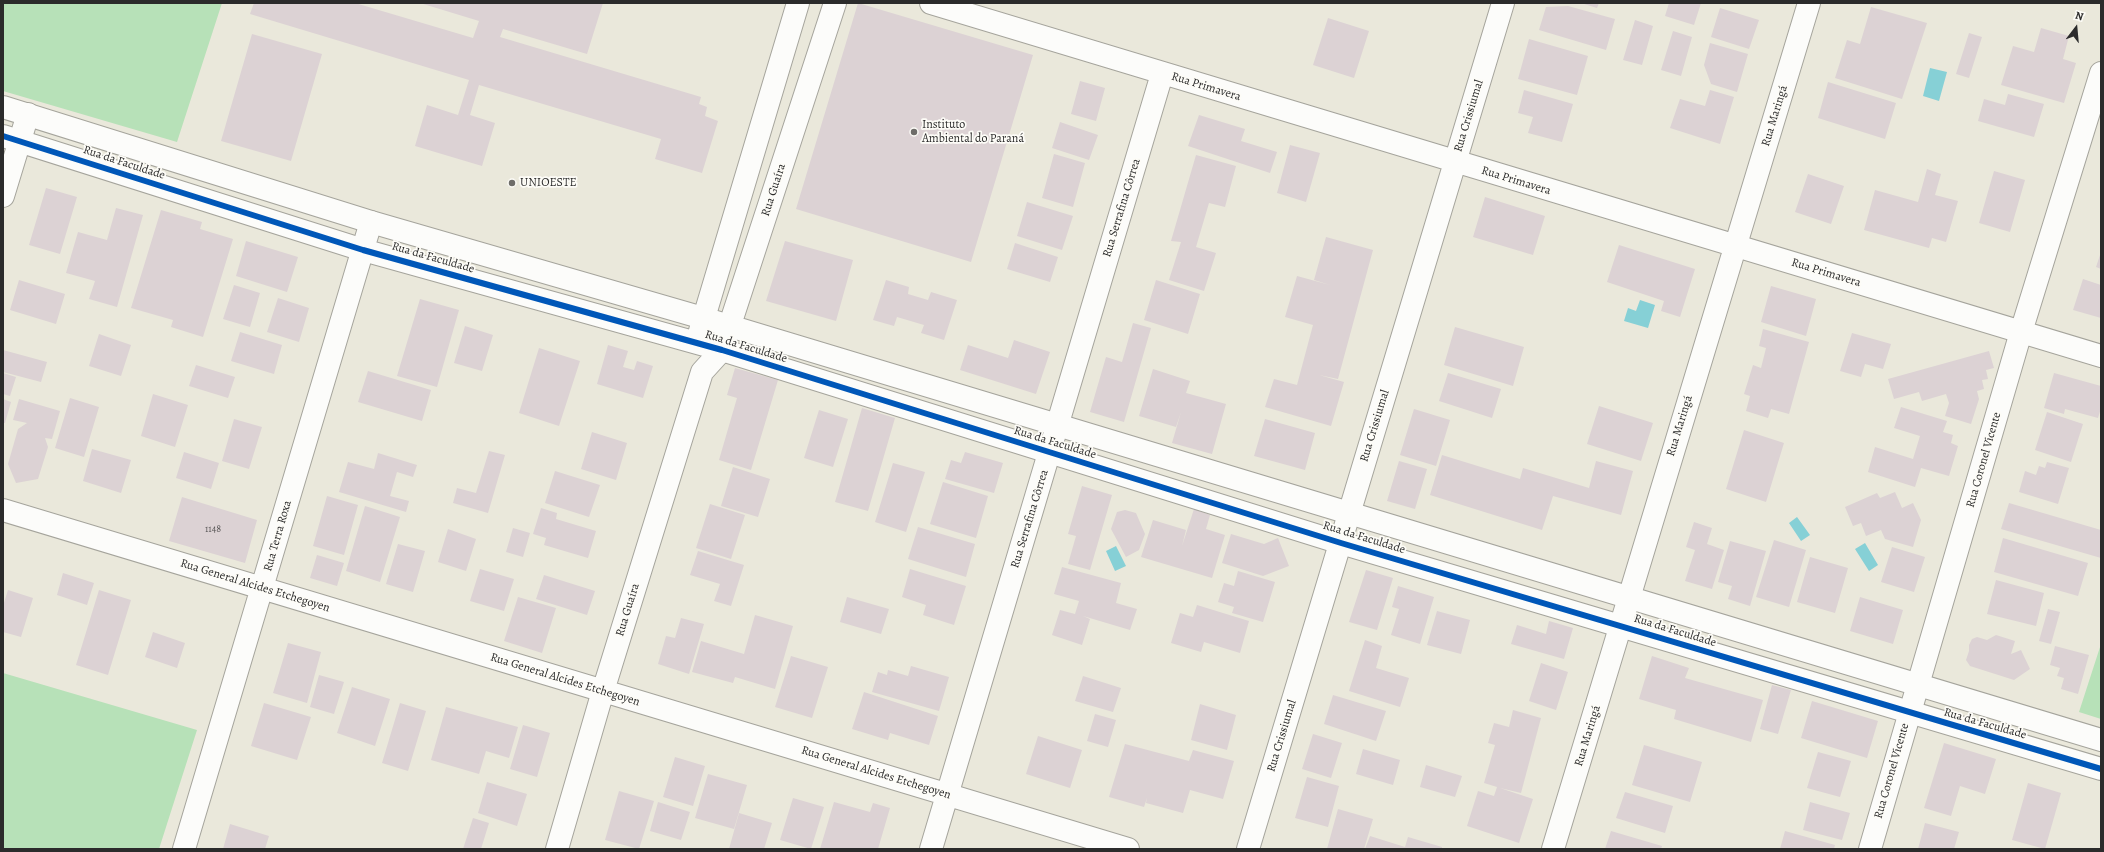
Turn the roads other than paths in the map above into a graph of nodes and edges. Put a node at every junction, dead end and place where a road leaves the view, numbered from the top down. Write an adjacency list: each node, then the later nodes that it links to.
1 (798, 3): 16 (street, Rua Guaíra)
2 (835, 3): 17 (street, Rua Guaíra)
3 (931, 3): 7 (street, Rua Primavera)
4 (1503, 3): 11 (street, Rua Crissiumal)
5 (1809, 3): 14 (street, Rua Maringá)
6 (2101, 73): 18 (street, Rua Coronel Vicente)
7 (1162, 74): 11 (street, Rua Primavera); 23 (street, Rua Serrafina Côrrea)
8 (3, 107): 9 (street, Rua da Faculdade)
9 (28, 114): 10 (street); 13 (street, Rua da Faculdade)
10 (11, 138): 12 (street); 15 (street, Rua da Faculdade)
11 (1455, 162): 14 (street, Rua Primavera); 26 (street, Rua Crissiumal)
12 (3, 196)
13 (371, 222): 15 (street, Rua Terra Roxa); 16 (street, Rua da Faculdade)
14 (1734, 246): 18 (street, Rua Primavera); 29 (street, Rua Maringá)
15 (363, 250): 19 (street, Rua da Faculdade); 28 (street, Rua Terra Roxa)
16 (703, 318): 17 (street, Rua da Faculdade); 19 (street, Rua Guaíra)
17 (730, 326): 20 (street, Rua Guaíra); 23 (street, Rua da Faculdade)
18 (2021, 332): 21 (street, Rua Primavera); 31 (street, Rua Coronel Vicente)
19 (696, 343): 20 (street, Rua da Faculdade); 22 (street, Rua Guaíra)
20 (722, 350): 22 (street, Rua Guaíra); 24 (street, Rua da Faculdade)
21 (2101, 356)
22 (702, 372): 32 (street, Rua Guaíra)
23 (1058, 425): 24 (street, Rua Serrafina Côrrea); 26 (street, Rua da Faculdade)
24 (1050, 453): 27 (street, Rua da Faculdade); 36 (street, Rua Serrafina Côrrea)
25 (3, 510): 28 (street, Rua General Alcides Etchegoyen)
26 (1349, 513): 27 (street, Rua Crissiumal); 29 (street, Rua da Faculdade)
27 (1341, 543): 30 (street, Rua da Faculdade); 41 (street, Rua Crissiumal)
28 (263, 588): 32 (street, Rua General Alcides Etchegoyen); 37 (street, Rua Terra Roxa)
29 (1629, 598): 30 (street, Rua Maringá); 31 (street, Rua da Faculdade)
30 (1622, 626): 33 (street, Rua da Faculdade); 42 (street, Rua Maringá)
31 (1918, 685): 33 (street, Rua Coronel Vicente); 34 (street, Rua da Faculdade)
32 (603, 691): 36 (street, Rua General Alcides Etchegoyen); 38 (street, Rua Guaíra)
33 (1909, 713): 35 (street, Rua da Faculdade); 43 (street, Rua Coronel Vicente)
34 (2101, 740)
35 (2101, 769)
36 (947, 794): 39 (street, Rua Serrafina Côrrea); 40 (street, Rua General Alcides Etchegoyen)
37 (184, 849)
38 (557, 849)
39 (931, 849)
40 (1128, 849)
41 (1248, 849)
42 (1553, 849)
43 (1870, 849)

